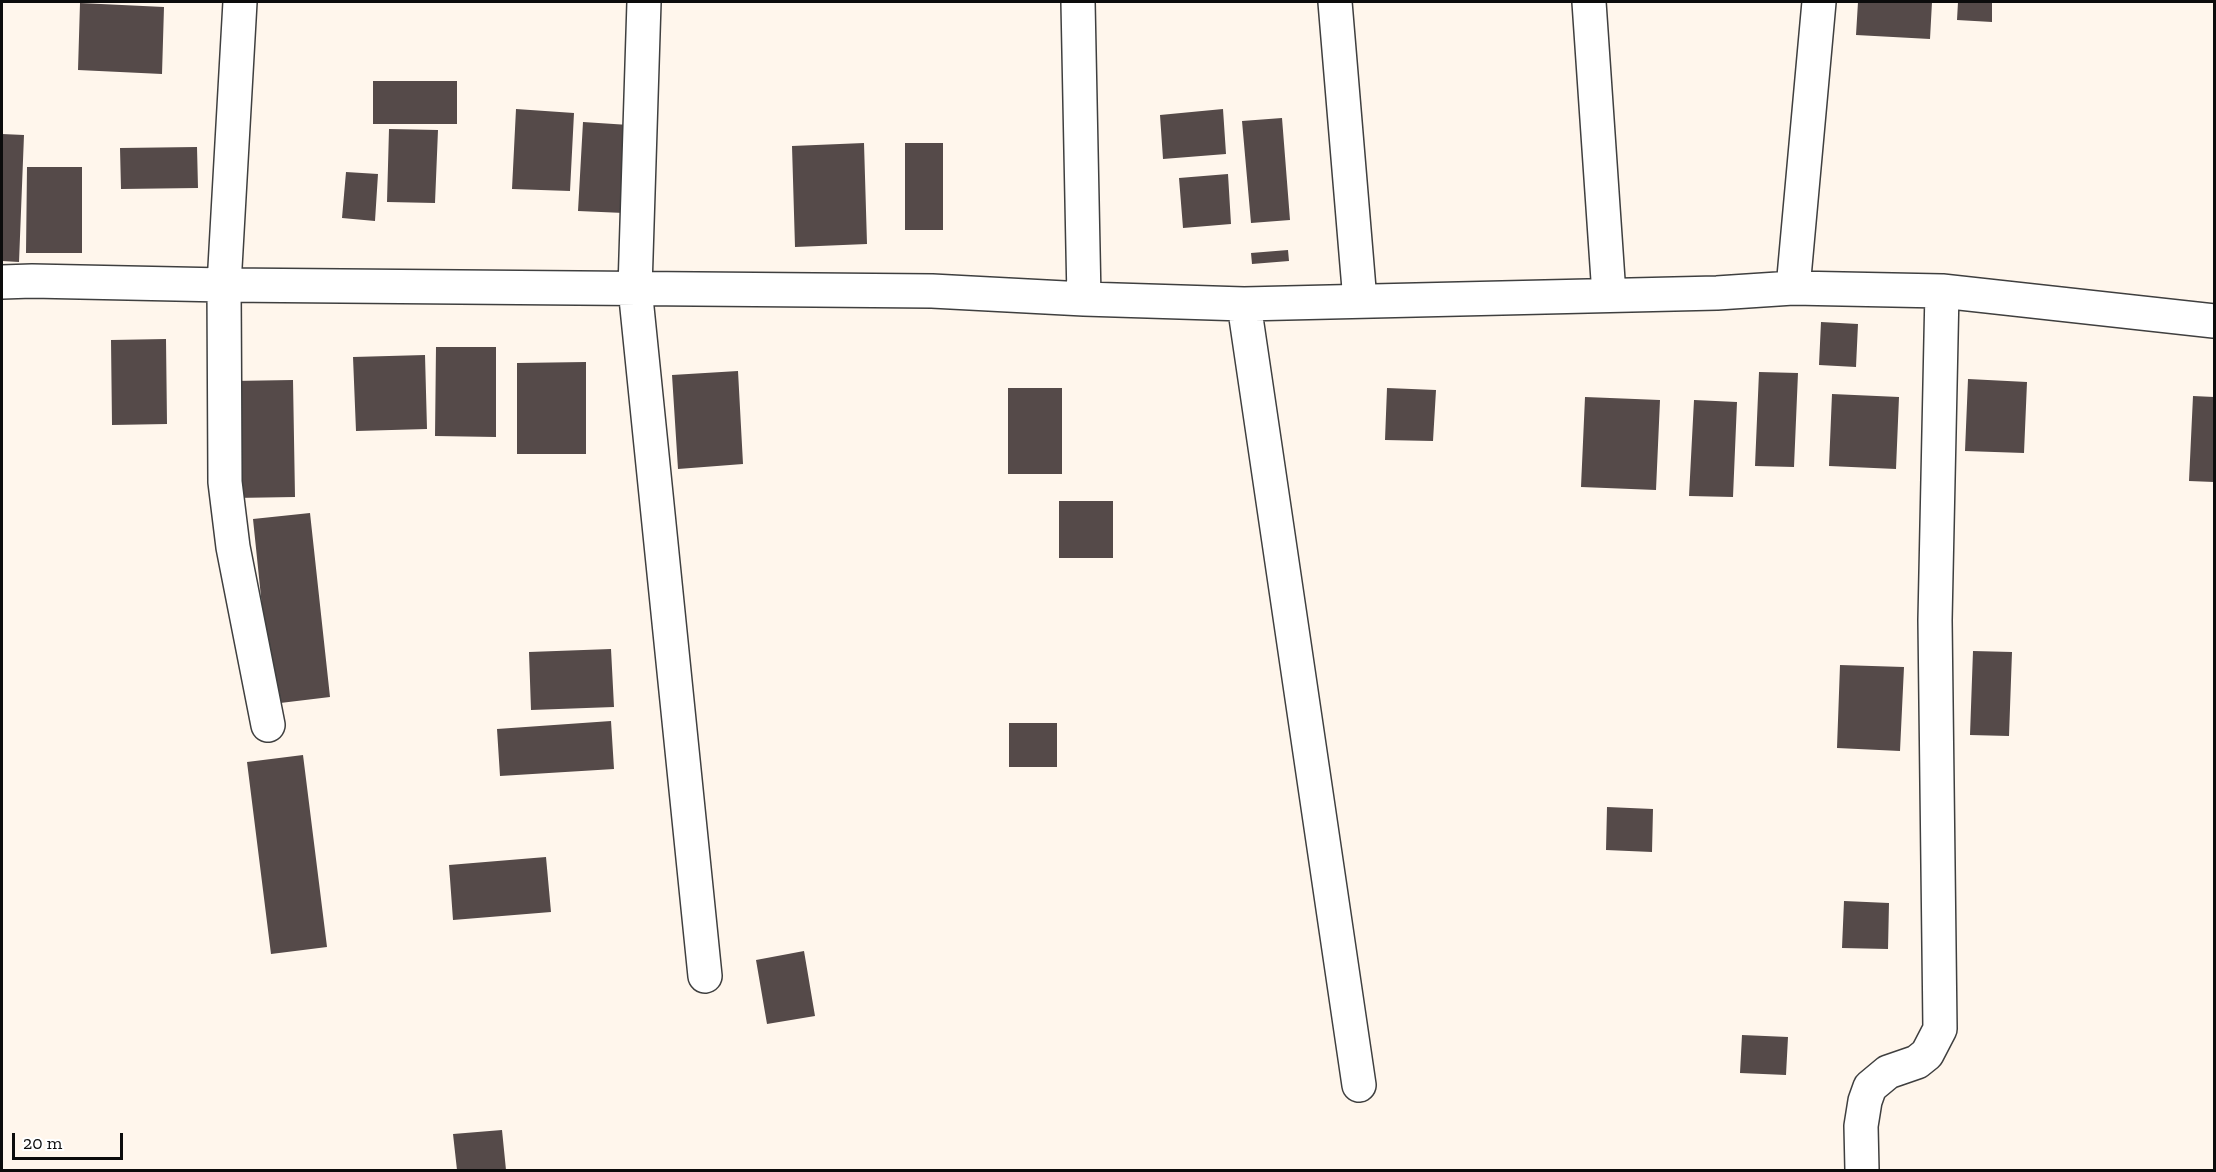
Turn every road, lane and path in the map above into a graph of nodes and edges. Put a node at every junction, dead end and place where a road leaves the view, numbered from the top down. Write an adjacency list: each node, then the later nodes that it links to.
1 (240, 2): 8 (street)
2 (644, 2): 9 (street)
3 (1078, 2): 13 (street)
4 (1335, 2): 14 (street)
5 (1588, 2): 12 (street)
6 (1819, 2): 10 (street)
7 (2, 282): 8 (street)
8 (224, 285): 9 (street); 17 (street)
9 (635, 288): 13 (street); 18 (street)
10 (1793, 288): 11 (street); 12 (street)
11 (1942, 291): 16 (street); 20 (street)
12 (1609, 295): 14 (street)
13 (1084, 299): 15 (street)
14 (1360, 301): 15 (street)
15 (1244, 304): 19 (street)
16 (2214, 321)
17 (268, 725)
18 (705, 976)
19 (1359, 1085)
20 (1862, 1170)

